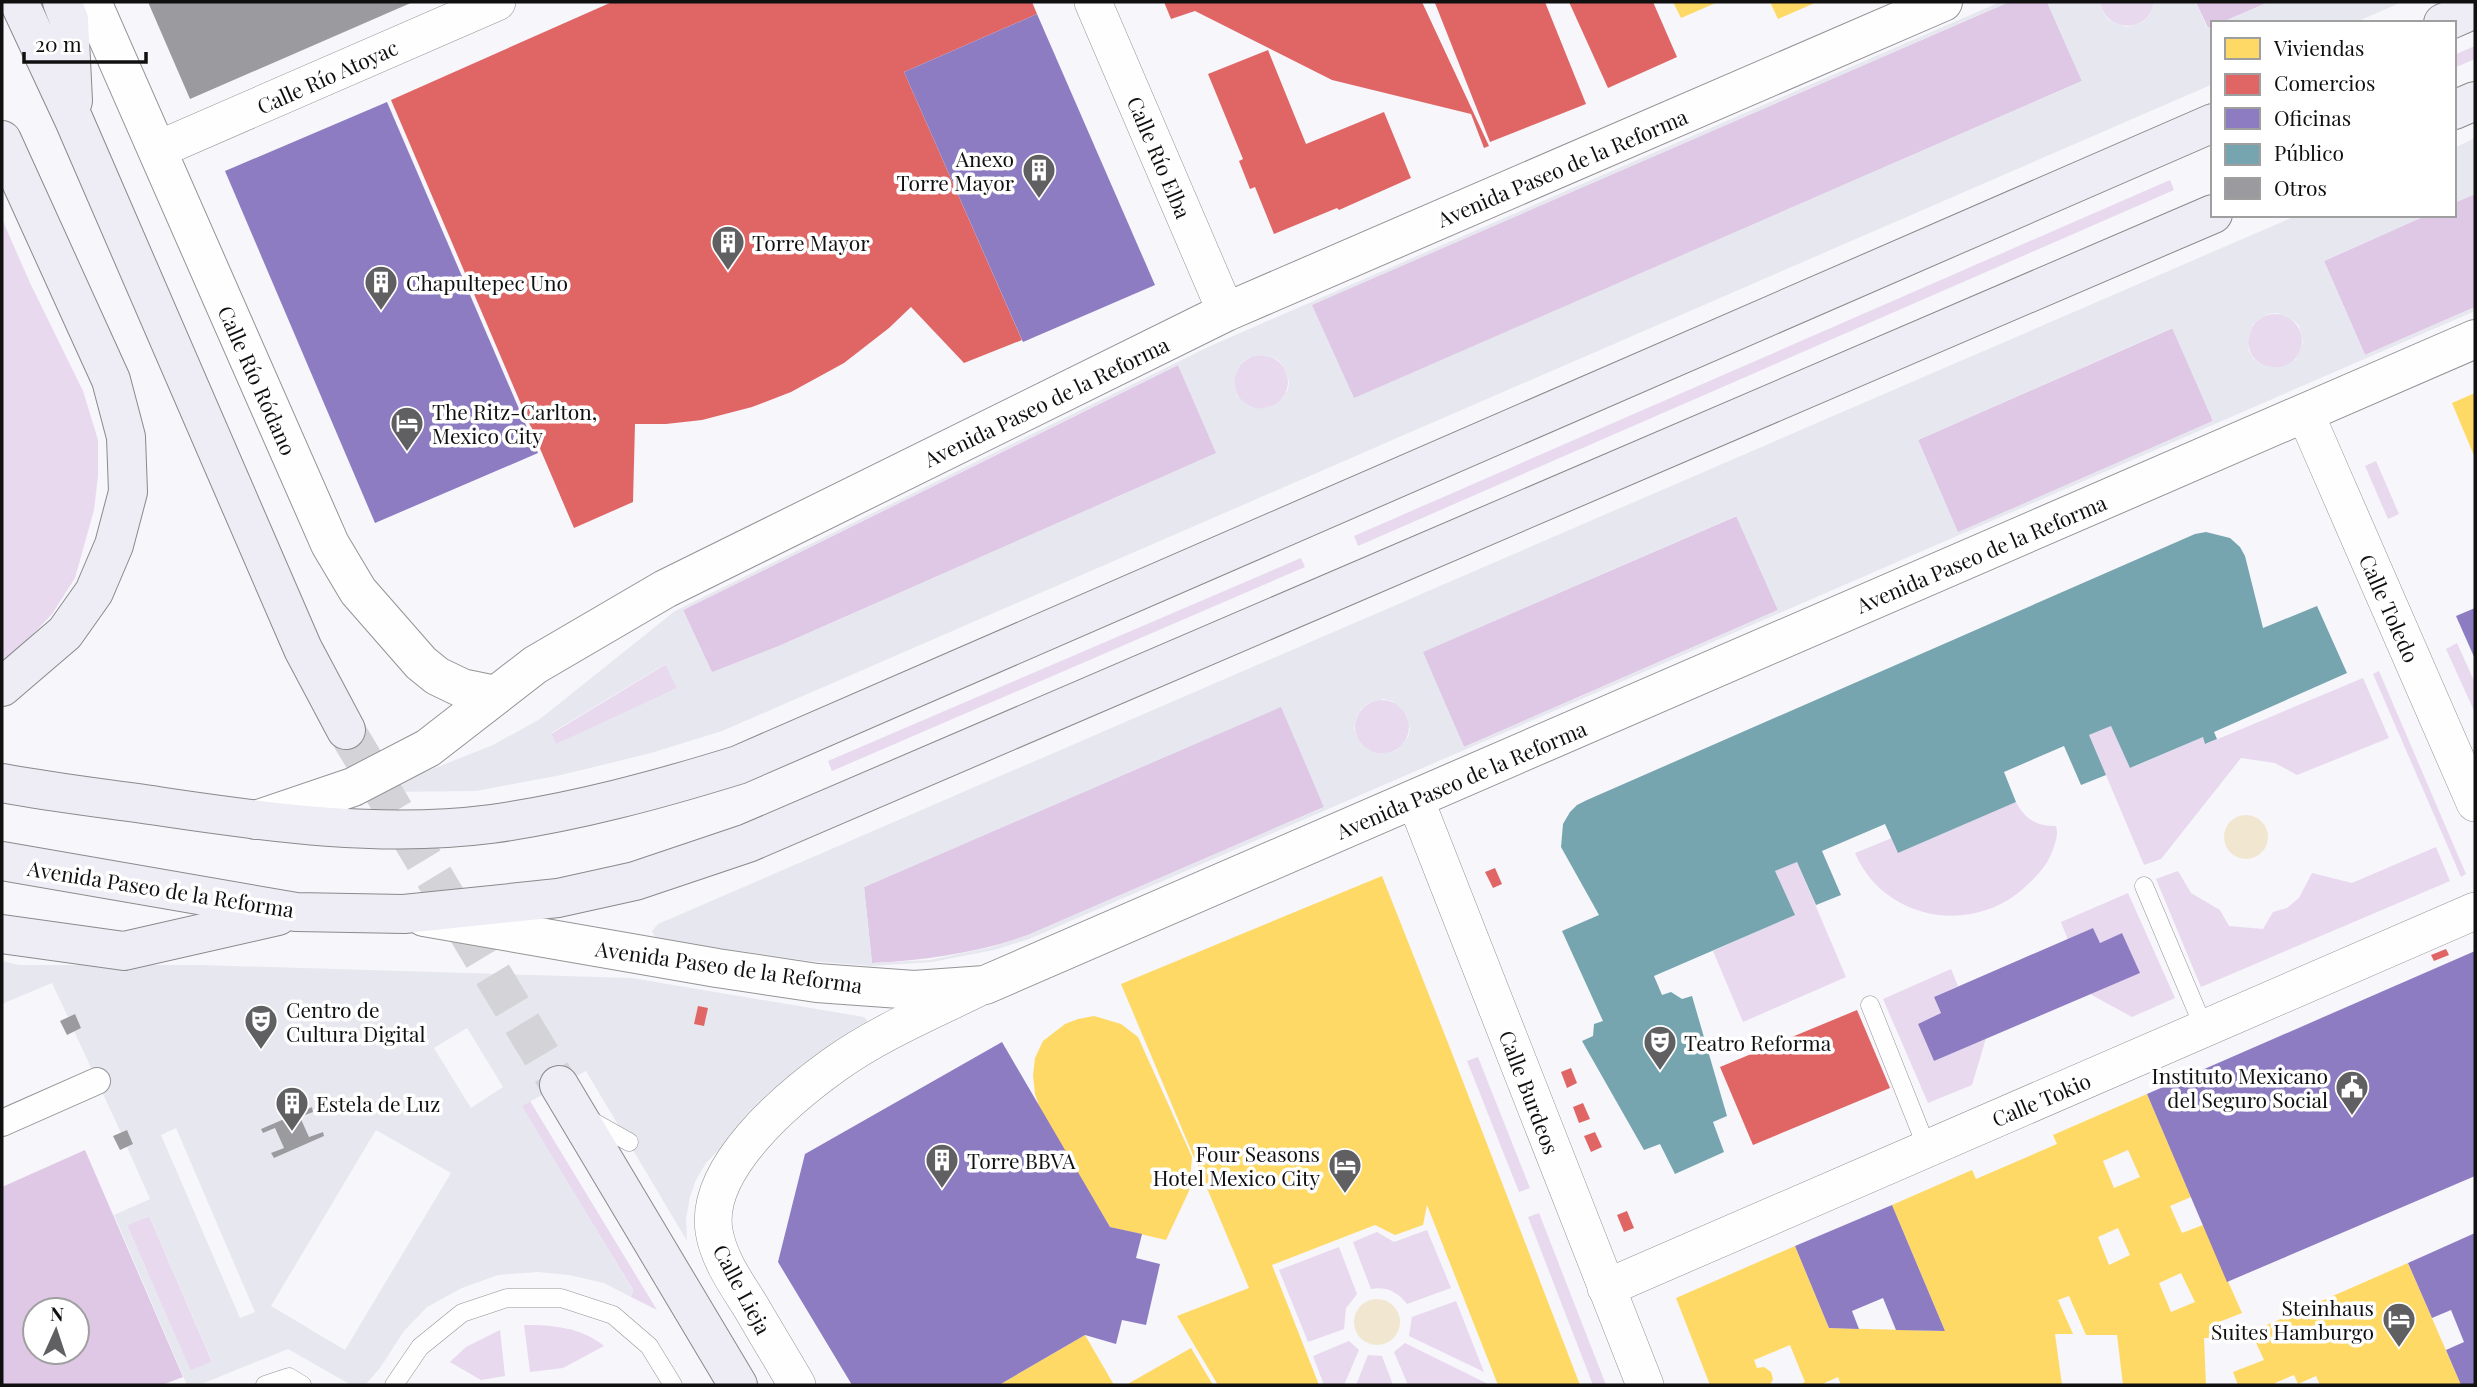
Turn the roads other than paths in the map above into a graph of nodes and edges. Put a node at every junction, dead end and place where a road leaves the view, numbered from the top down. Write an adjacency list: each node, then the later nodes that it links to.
1 (19, 2): 11 (main road)
2 (62, 2): 11 (main road)
3 (92, 2): 14 (street, Calle Río Ródano)
4 (497, 2): 14 (street, Calle Río Atoyac)
5 (1093, 2): 16 (street, Calle Río Elba)
6 (1943, 2): 16 (street, Avenida Paseo de la Reforma)
7 (2475, 9): 8 (main road)
8 (2448, 21)
9 (2475, 101): 10 (main road)
10 (2456, 109)
11 (74, 120): 21 (main road)
12 (2211, 124): 25 (main road, Avenida Paseo de la Reforma)
13 (2, 140): 19 (main road)
14 (157, 150): 20 (street, Calle Río Ródano)
15 (2211, 215): 30 (main road, Avenida Paseo de la Reforma)
16 (1226, 312): 20 (street, Avenida Paseo de la Reforma)
17 (2475, 340): 18 (street, Avenida Paseo de la Reforma)
18 (2305, 413): 23 (street, Avenida Paseo de la Reforma); 24 (street, Calle Toledo)
19 (2, 687)
20 (496, 695): 25 (street, Avenida Paseo de la Reforma)
21 (345, 730)
22 (2, 783): 25 (main road, Avenida Paseo de la Reforma)
23 (1415, 799): 32 (street, Avenida Paseo de la Reforma); 40 (street, Calle Burdeos)
24 (2475, 803)
25 (256, 820)
26 (2, 861): 29 (main road, Avenida Paseo de la Reforma)
27 (2144, 886): 34 (lane)
28 (2475, 911): 34 (street, Calle Tokio)
29 (296, 912): 30 (main road, Avenida Paseo de la Reforma); 31 (main road)
30 (404, 914): 32 (street, Avenida Paseo de la Reforma)
31 (2, 934)
32 (985, 985): 46 (street, Calle Lieja)
33 (1870, 1005): 39 (lane)
34 (2204, 1028): 39 (street, Calle Tokio)
35 (97, 1081): 37 (street)
36 (567, 1098): 38 (lane); 45 (main road)
37 (2, 1123)
38 (629, 1142)
39 (1927, 1148): 40 (street, Calle Tokio)
40 (1606, 1288): 47 (street, Calle Burdeos)
41 (265, 1385): 42 (lane)
42 (302, 1385)
43 (394, 1385): 44 (lane)
44 (673, 1385)
45 (737, 1385)
46 (797, 1385)
47 (1645, 1385)

